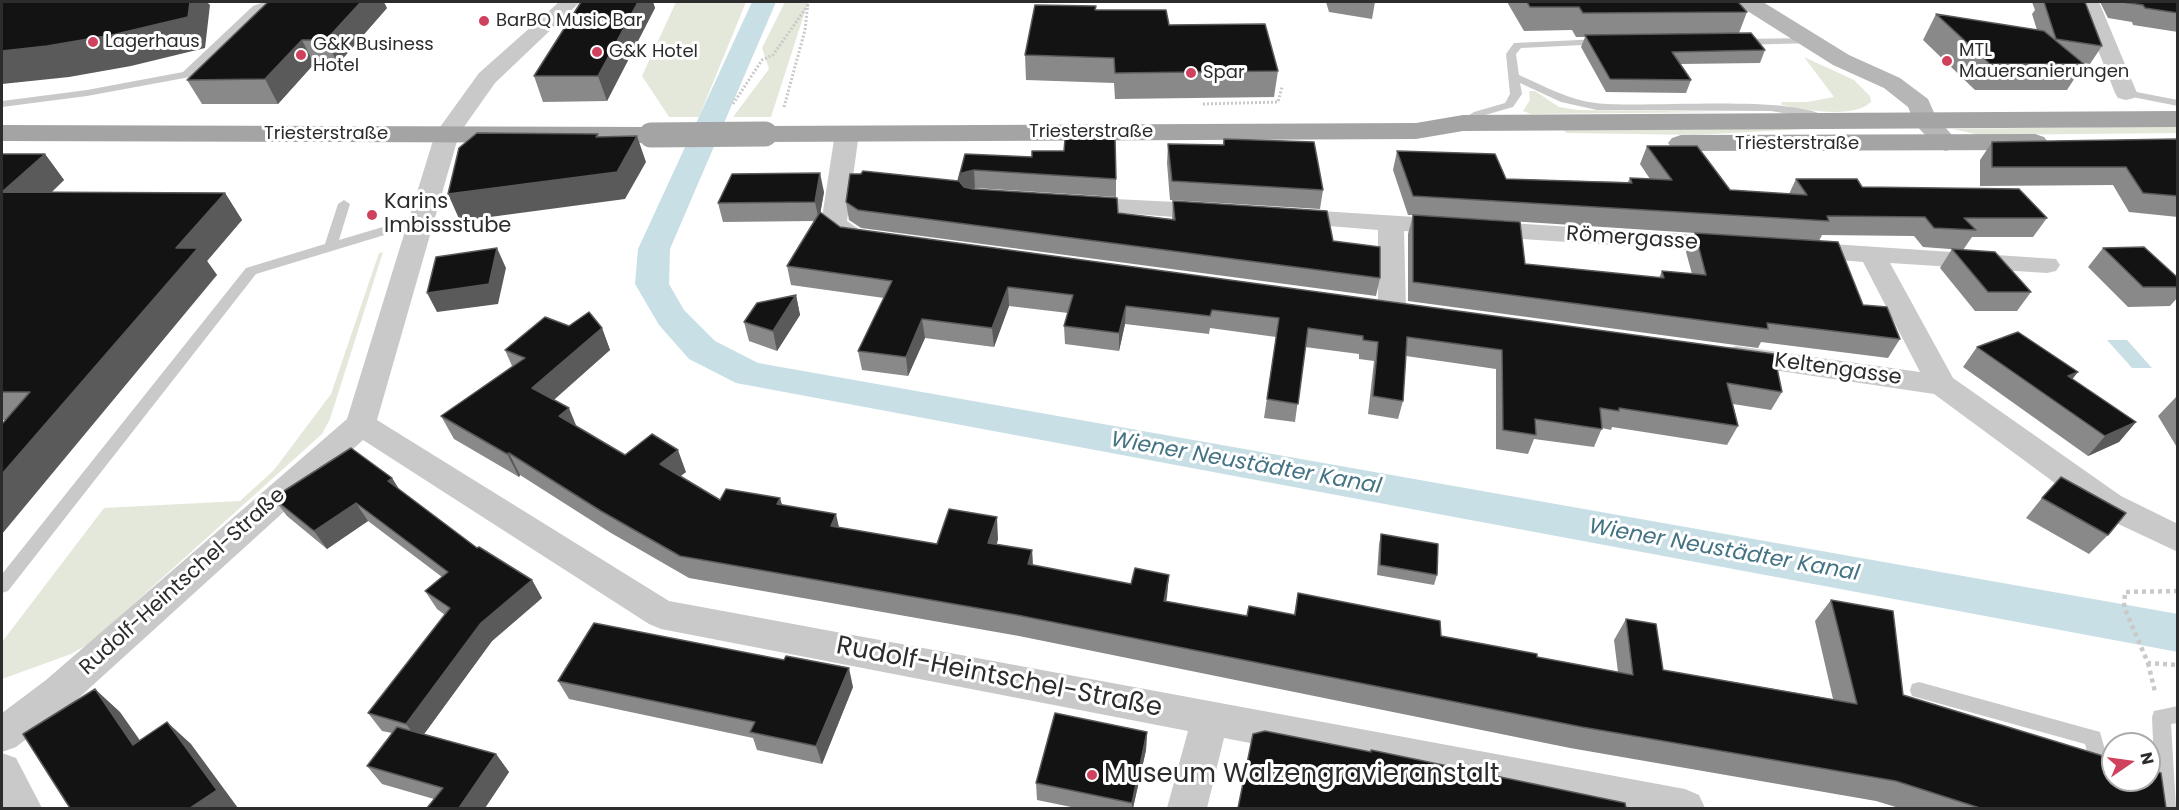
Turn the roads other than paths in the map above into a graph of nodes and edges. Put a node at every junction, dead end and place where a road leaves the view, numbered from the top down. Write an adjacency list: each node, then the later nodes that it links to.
1 (272, 2): 11 (lane)
2 (570, 2): 19 (street)
3 (1749, 2): 5 (street)
4 (2089, 2): 9 (street)
5 (1811, 41): 7 (lane); 12 (street)
6 (1614, 42): 8 (lane)
7 (1729, 42)
8 (1515, 77): 14 (lane); 15 (lane)
9 (2126, 93): 10 (lane)
10 (2178, 103)
11 (2, 104)
12 (1924, 119): 13 (main road, Triesterstraße); 14 (main road, Triesterstraße); 21 (street)
13 (2178, 119)
14 (1824, 120): 15 (main road, Triesterstraße)
15 (1463, 123): 16 (main road, Triesterstraße)
16 (1416, 131): 18 (main road, Triesterstraße); 21 (main road, Triesterstraße)
17 (2, 133): 19 (main road, Triesterstraße)
18 (847, 133): 19 (main road, Triesterstraße, bridge); 26 (street)
19 (447, 134): 24 (street)
20 (2178, 142): 21 (main road, Triesterstraße)
21 (1946, 143)
22 (1059, 202): 25 (street, Römergasse)
23 (344, 204): 27 (lane)
24 (420, 220): 27 (lane); 33 (street)
25 (1391, 223): 28 (street, Römergasse); 30 (street)
26 (900, 243)
27 (331, 246): 35 (lane)
28 (1872, 254): 29 (street, Römergasse); 32 (street)
29 (2047, 265)
30 (1392, 309)
31 (1708, 352): 32 (street, Keltengasse)
32 (1942, 384): 34 (street, Keltengasse)
33 (361, 424): 38 (street, Rudolf-Heintschel-Straße); 39 (street, Rudolf-Heintschel-Straße)
34 (2178, 539)
35 (2, 586)
36 (1919, 690): 41 (lane)
37 (2178, 714): 45 (lane)
38 (1210, 719): 43 (street); 44 (street, Rudolf-Heintschel-Straße)
39 (2, 735)
40 (2, 771): 42 (street)
41 (2101, 775)
42 (22, 808)
43 (1187, 808)
44 (1685, 808)
45 (2166, 808)

